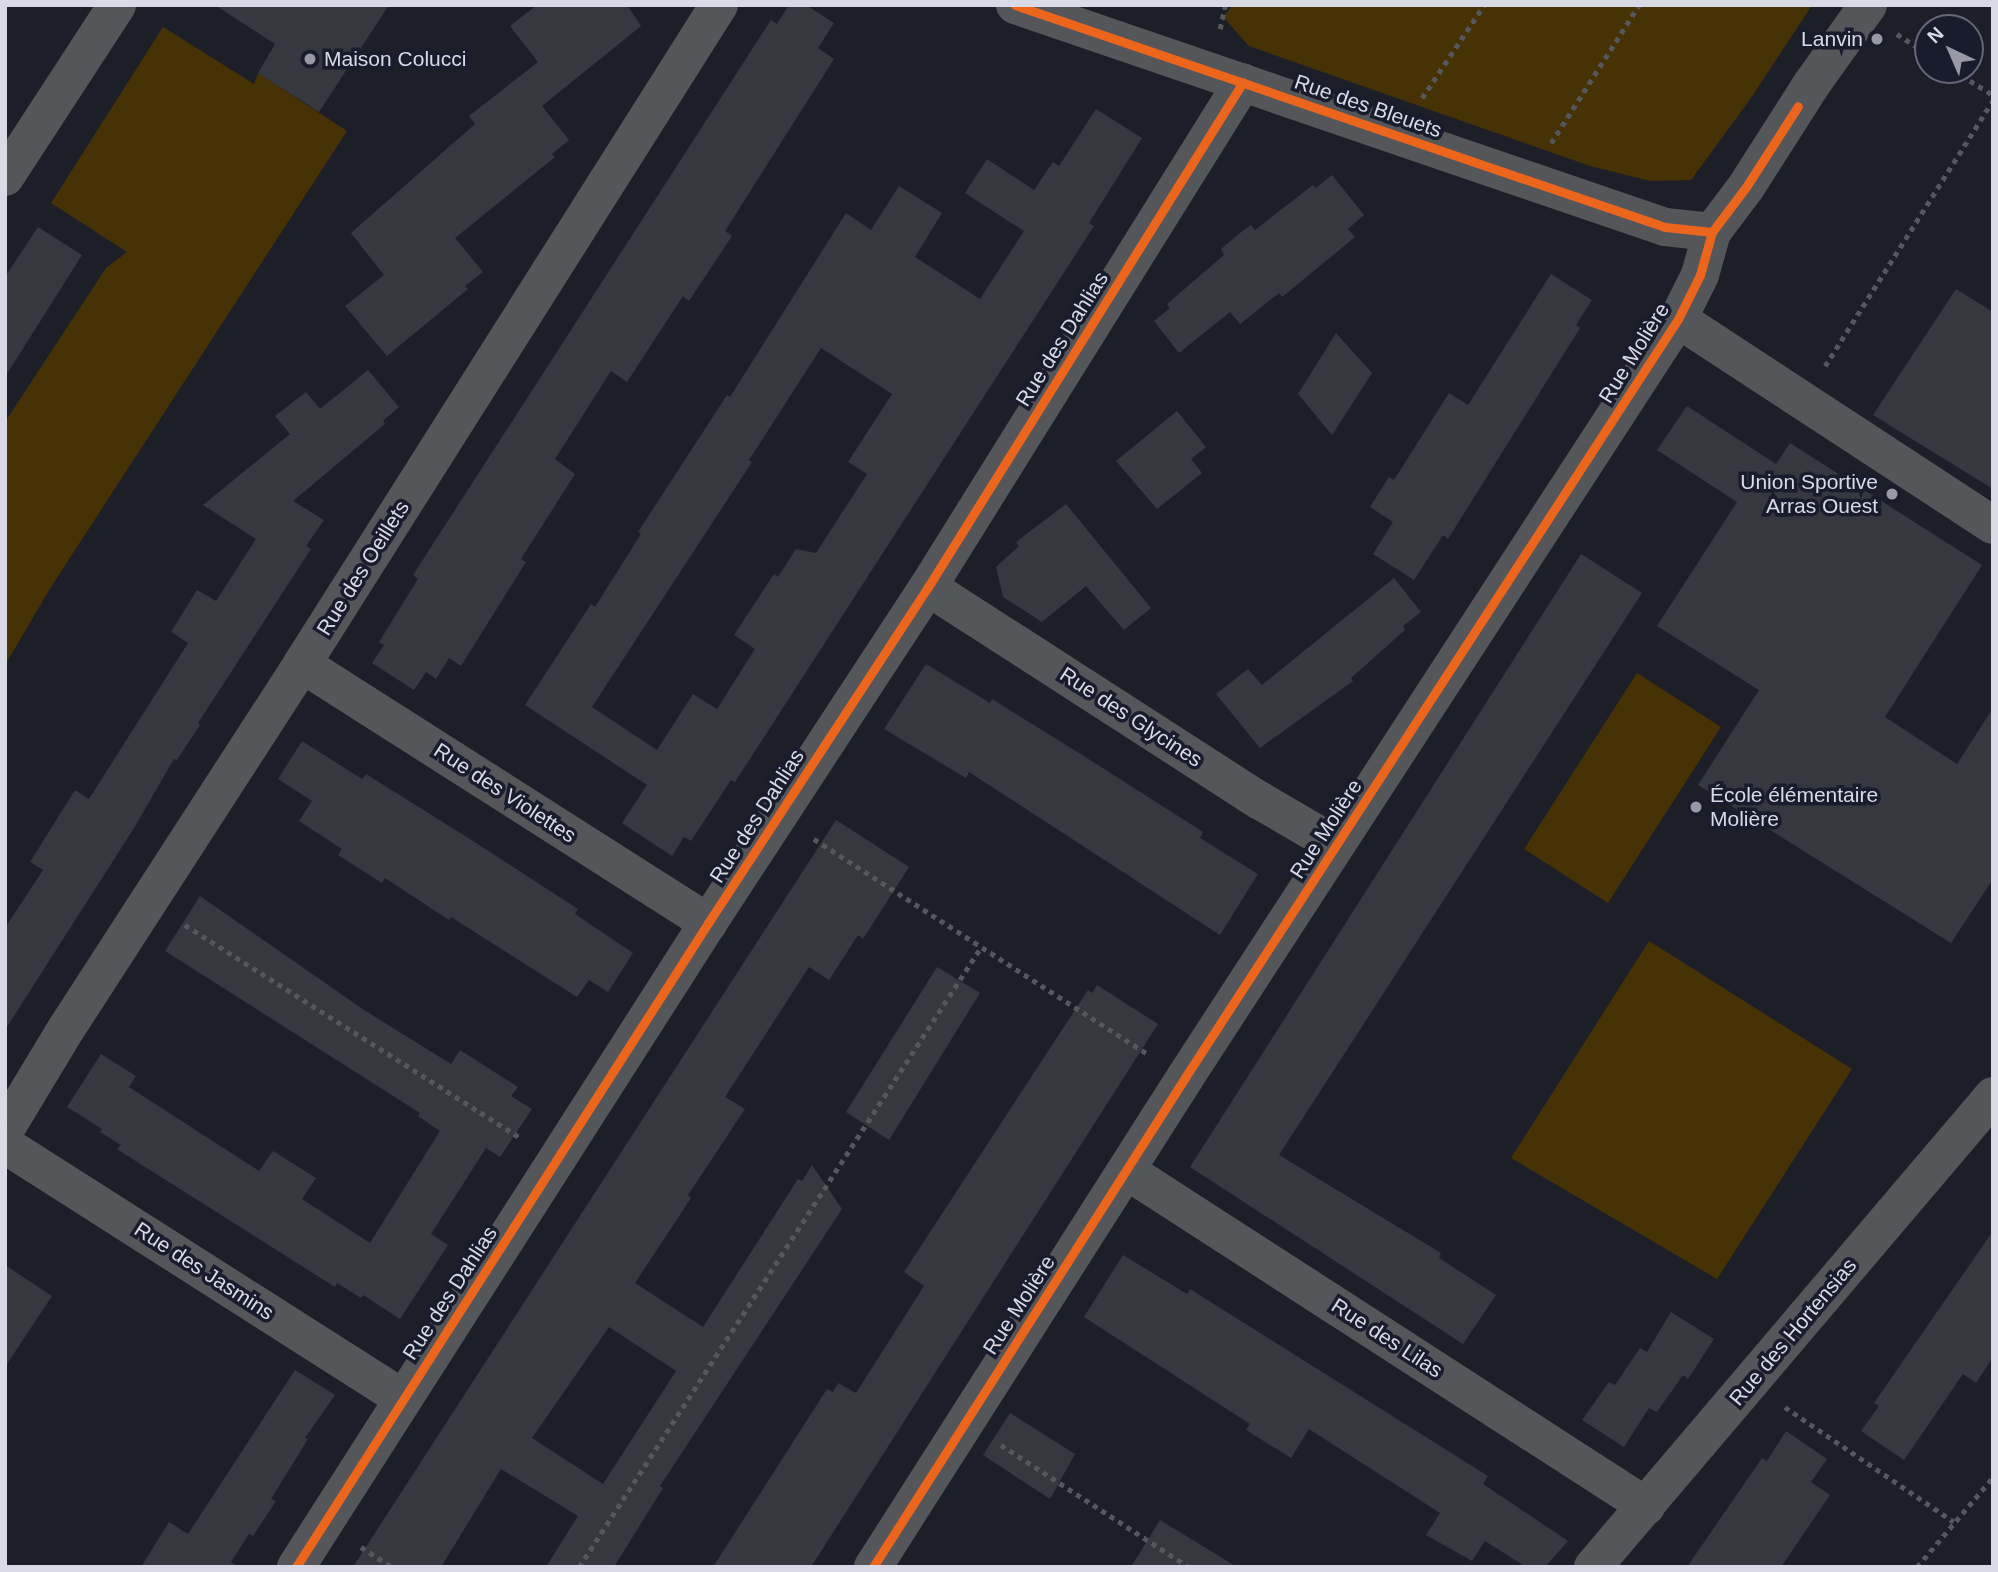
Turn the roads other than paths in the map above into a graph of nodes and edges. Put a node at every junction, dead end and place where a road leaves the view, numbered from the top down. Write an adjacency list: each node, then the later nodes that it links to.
1 (117, 5): 6 (street)
2 (719, 5): 11 (street, Rue des Oeillets)
3 (1015, 5): 5 (street, Rue des Bleuets)
4 (1868, 5): 7 (street, Rue Molière)
5 (1243, 82): 7 (street, Rue des Bleuets); 10 (street, Rue des Dahlias)
6 (5, 177)
7 (1712, 232): 8 (street, Rue Molière)
8 (1678, 319): 9 (street); 12 (street, Rue Molière)
9 (1993, 526)
10 (928, 587): 12 (street, Rue des Glycines); 13 (street, Rue des Dahlias)
11 (302, 664): 13 (street, Rue des Violettes); 15 (street, Rue des Oeillets)
12 (1336, 845): 17 (street, Rue Molière)
13 (708, 923): 18 (street, Rue des Dahlias)
14 (1993, 1096): 19 (street, Rue des Hortensias)
15 (5, 1130)
16 (5, 1145): 18 (street, Rue des Jasmins)
17 (1127, 1171): 19 (street, Rue des Lilas); 21 (street, Rue Molière)
18 (402, 1399): 20 (street, Rue des Dahlias)
19 (1646, 1506): 22 (street, Rue des Hortensias)
20 (296, 1567)
21 (873, 1567)
22 (1593, 1567)

